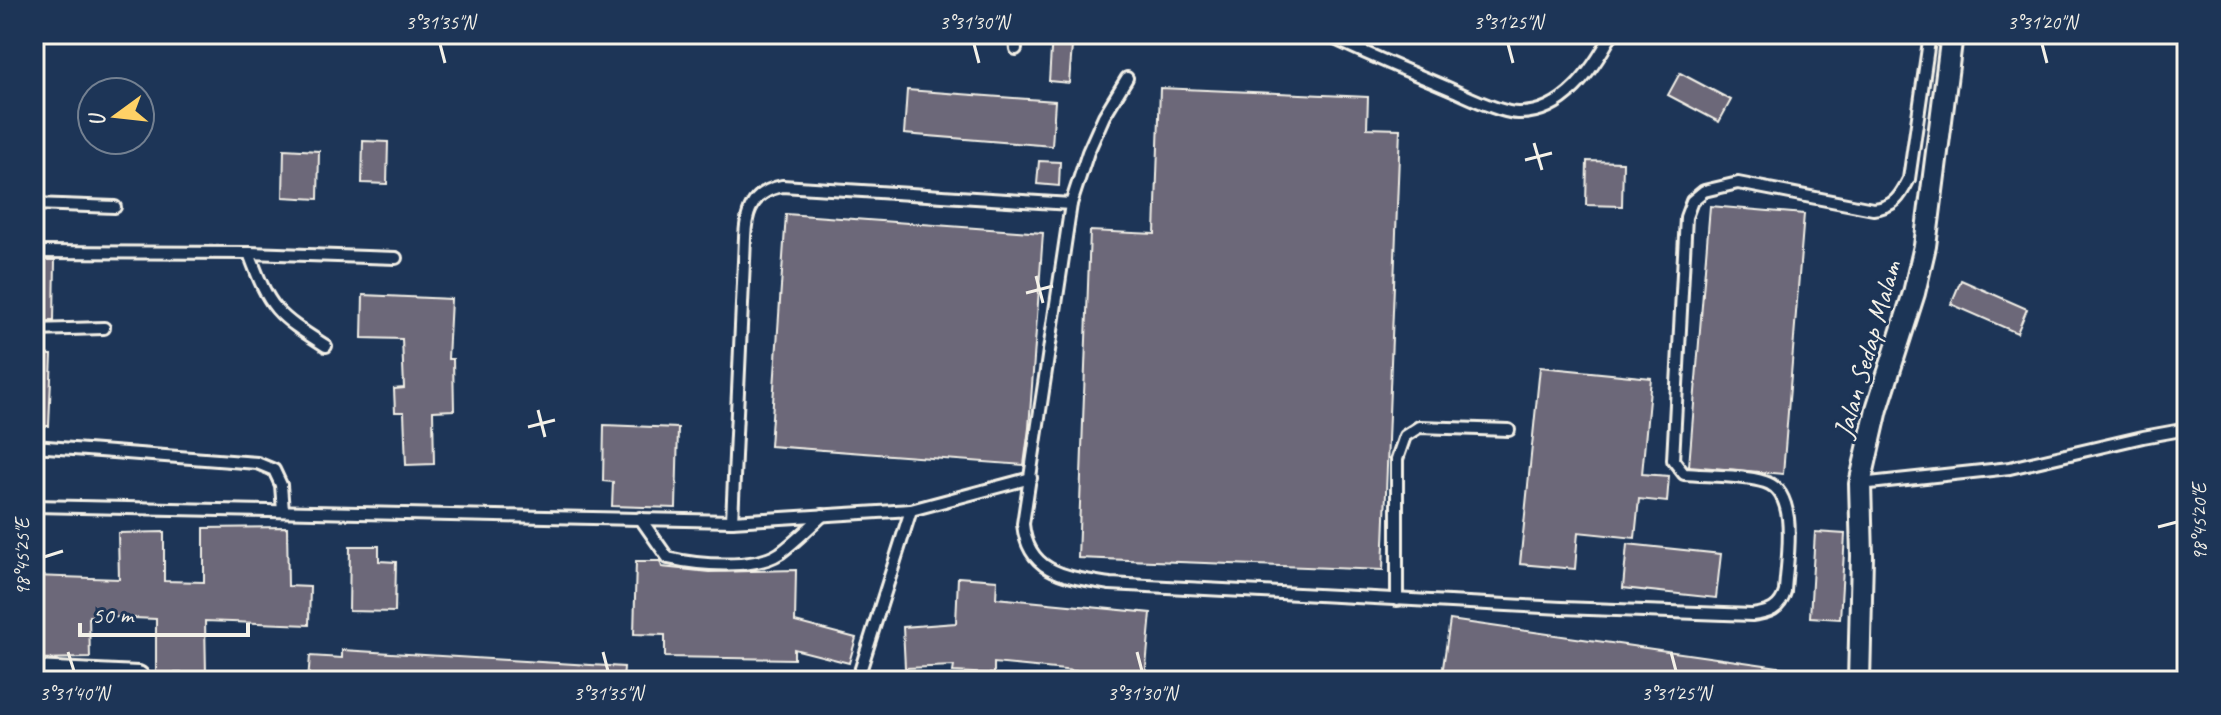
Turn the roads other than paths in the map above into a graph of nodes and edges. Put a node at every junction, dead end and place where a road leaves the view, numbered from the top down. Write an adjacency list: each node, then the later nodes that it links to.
1 (1014, 34): 6 (lane)
2 (1325, 34): 3 (lane)
3 (1612, 34)
4 (1930, 34): 28 (lane)
5 (1952, 34): 21 (street, Jalan Sedap Malam)
6 (1016, 49)
7 (1127, 78): 9 (lane)
8 (34, 204): 10 (lane)
9 (1071, 204): 20 (lane); 27 (lane)
10 (115, 207)
11 (34, 252): 12 (lane)
12 (249, 253): 13 (lane); 16 (lane)
13 (396, 258)
14 (104, 328): 15 (lane)
15 (34, 330)
16 (326, 346)
17 (2187, 429): 21 (lane)
18 (1509, 430): 28 (lane)
19 (34, 446): 24 (lane)
20 (1031, 478): 23 (lane); 28 (lane)
21 (1860, 484): 32 (street, Jalan Sedap Malam)
22 (34, 506): 24 (lane)
23 (911, 510): 25 (lane); 31 (lane)
24 (283, 511): 26 (lane)
25 (823, 515): 26 (lane); 27 (lane)
26 (640, 518): 27 (lane)
27 (732, 521)
28 (1397, 600)
29 (34, 672): 30 (street)
30 (138, 677)
31 (857, 681)
32 (1859, 681)

